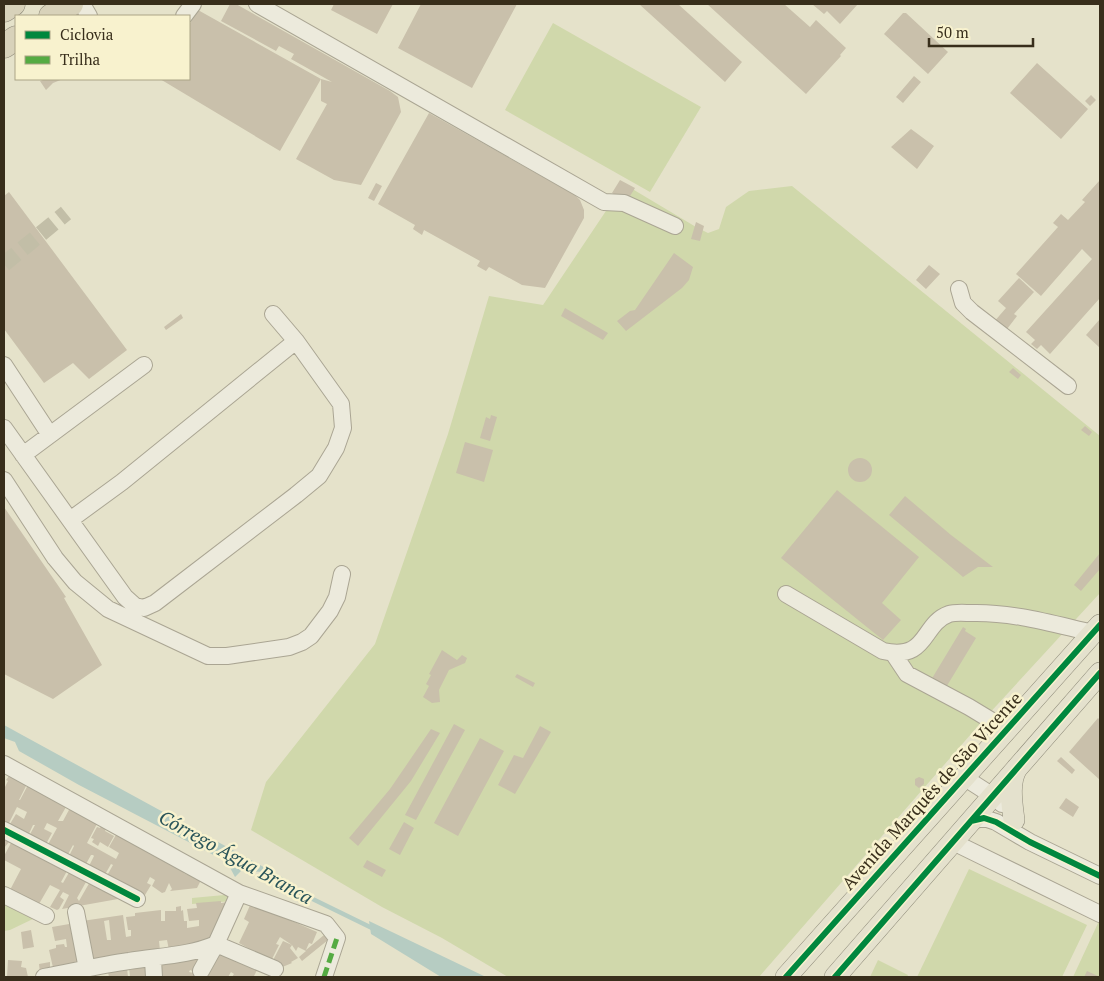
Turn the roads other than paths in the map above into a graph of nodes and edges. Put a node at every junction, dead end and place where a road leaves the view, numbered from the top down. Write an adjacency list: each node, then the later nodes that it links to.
1 (13, 4): 6 (highway)
2 (71, 4): 7 (highway)
3 (82, 4): 8 (street)
4 (193, 4): 9 (street)
5 (257, 4): 12 (street)
6 (4, 10)
7 (53, 15)
8 (88, 15)
9 (185, 15)
10 (15, 39): 11 (highway)
11 (4, 46)
12 (674, 226)
13 (959, 289): 18 (street)
14 (272, 314): 15 (street)
15 (296, 342): 23 (street); 23 (street)
16 (4, 365): 20 (street)
17 (144, 365): 20 (street)
18 (1068, 386)
19 (4, 428): 21 (street)
20 (50, 434): 21 (street)
21 (23, 455): 23 (street)
22 (4, 480): 24 (street)
23 (70, 520)
24 (342, 574)
25 (786, 594): 27 (street)
26 (1097, 629): 27 (street); 29 (main road, Avenida Marquês de São Vicente)
27 (893, 653): 29 (street)
28 (1100, 673): 30 (main road)
29 (1007, 730): 32 (main road, Avenida Marquês de São Vicente)
30 (1024, 761): 33 (main road); 34 (main road)
31 (5, 767): 40 (street)
32 (965, 778): 33 (street); 54 (main road, Avenida Marquês de São Vicente)
33 (993, 796): 34 (street); 35 (main road)
34 (1014, 820): 38 (street)
35 (971, 821): 37 (main road); 38 (street)
36 (4, 830): 42 (street)
37 (953, 842): 44 (street); 55 (main road)
38 (1030, 842): 39 (street)
39 (1100, 876)
40 (239, 893): 46 (street); 53 (street)
41 (4, 895): 45 (street)
42 (137, 899)
43 (76, 912): 48 (street)
44 (1100, 914)
45 (46, 916)
46 (216, 944): 48 (street); 49 (street); 50 (street)
47 (153, 960): 52 (street)
48 (87, 969): 51 (street)
49 (275, 969)
50 (201, 972)
51 (44, 977)
52 (154, 977)
53 (324, 977)
54 (786, 977)
55 (835, 977)

